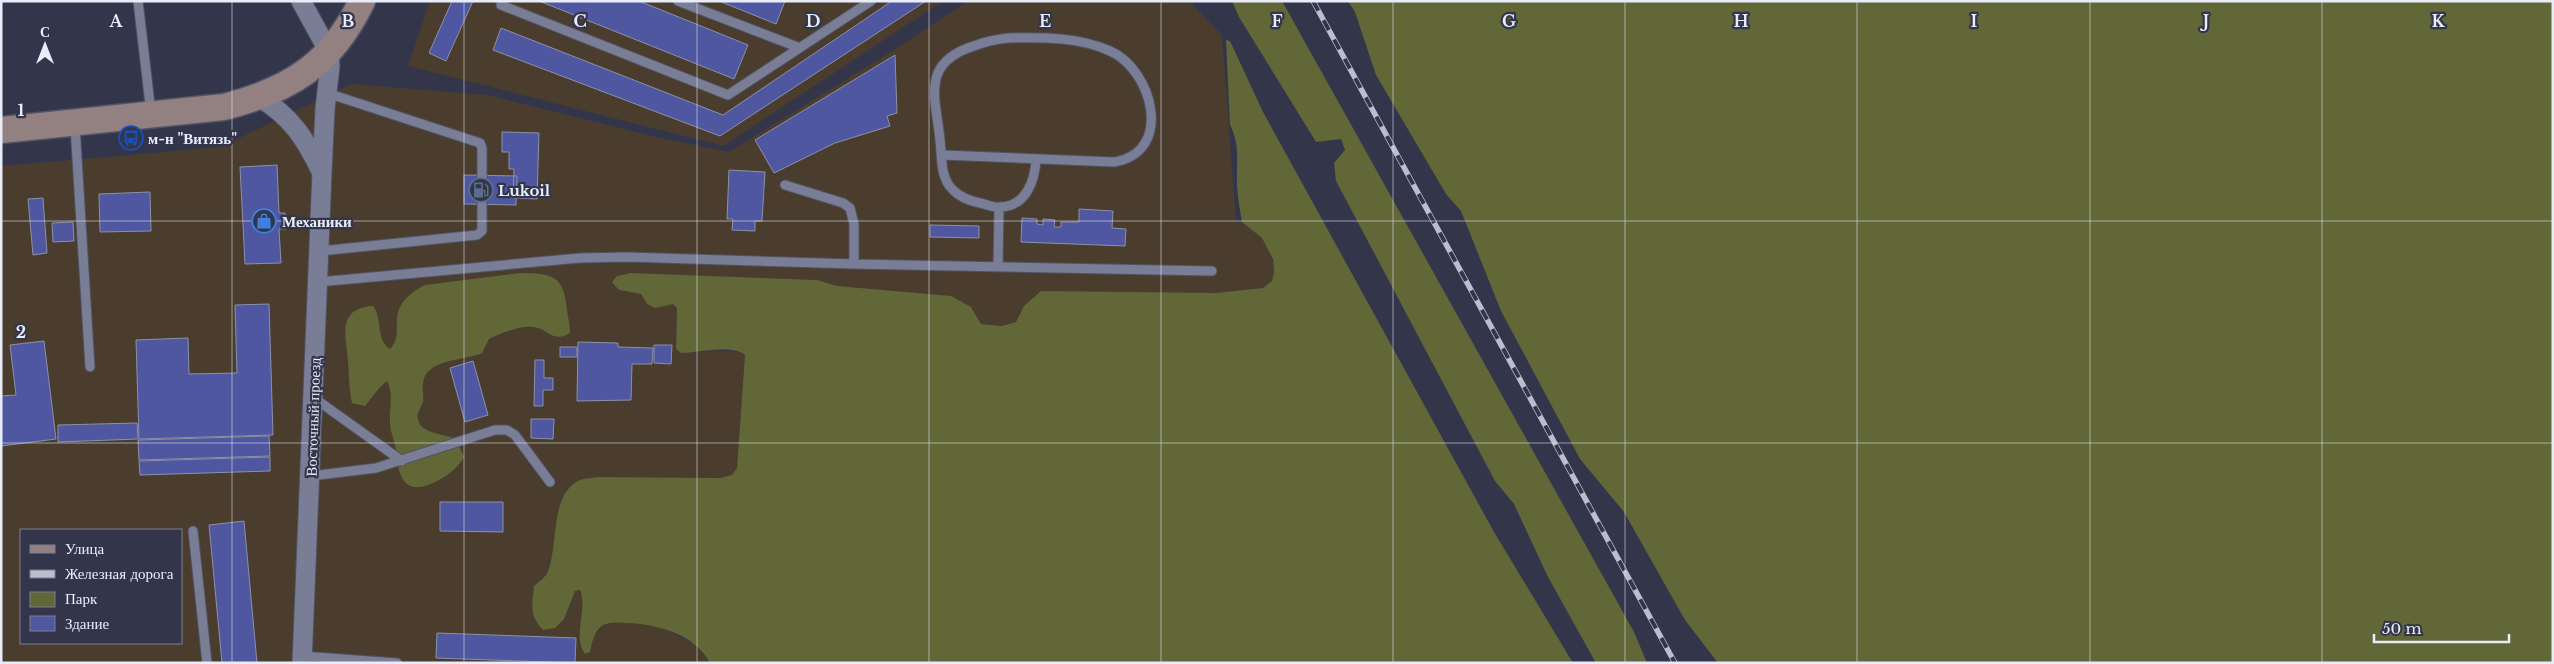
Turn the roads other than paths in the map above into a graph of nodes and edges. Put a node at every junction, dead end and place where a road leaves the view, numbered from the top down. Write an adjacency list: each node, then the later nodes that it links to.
1 (138, 1): 11 (lane)
2 (301, 1): 8 (street)
3 (362, 1): 8 (main road)
4 (502, 1): 7 (lane)
5 (678, 1): 7 (lane)
6 (865, 2): 7 (lane)
7 (800, 48)
8 (329, 52): 9 (street, Восточный проезд); 10 (main road)
9 (327, 93): 16 (street, Восточный проезд); 19 (lane)
10 (260, 98): 11 (main road); 16 (street)
11 (152, 116): 12 (main road)
12 (75, 123): 13 (main road); 24 (lane)
13 (1, 130)
14 (942, 155): 15 (lane); 15 (lane); 18 (lane)
15 (1036, 159): 18 (lane)
16 (322, 172): 19 (street, Восточный проезд)
17 (785, 185): 20 (lane)
18 (999, 208): 21 (lane)
19 (320, 251): 23 (street, Восточный проезд)
20 (854, 264): 21 (lane); 23 (lane)
21 (998, 267): 22 (lane)
22 (1212, 271)
23 (318, 282): 25 (street, Восточный проезд)
24 (90, 367)
25 (314, 398): 26 (lane); 27 (street, Восточный проезд)
26 (402, 461): 27 (lane); 28 (lane)
27 (311, 476): 30 (street, Восточный проезд)
28 (550, 482)
29 (193, 531): 31 (lane)
30 (302, 660): 32 (lane)
31 (206, 663)
32 (396, 663)

